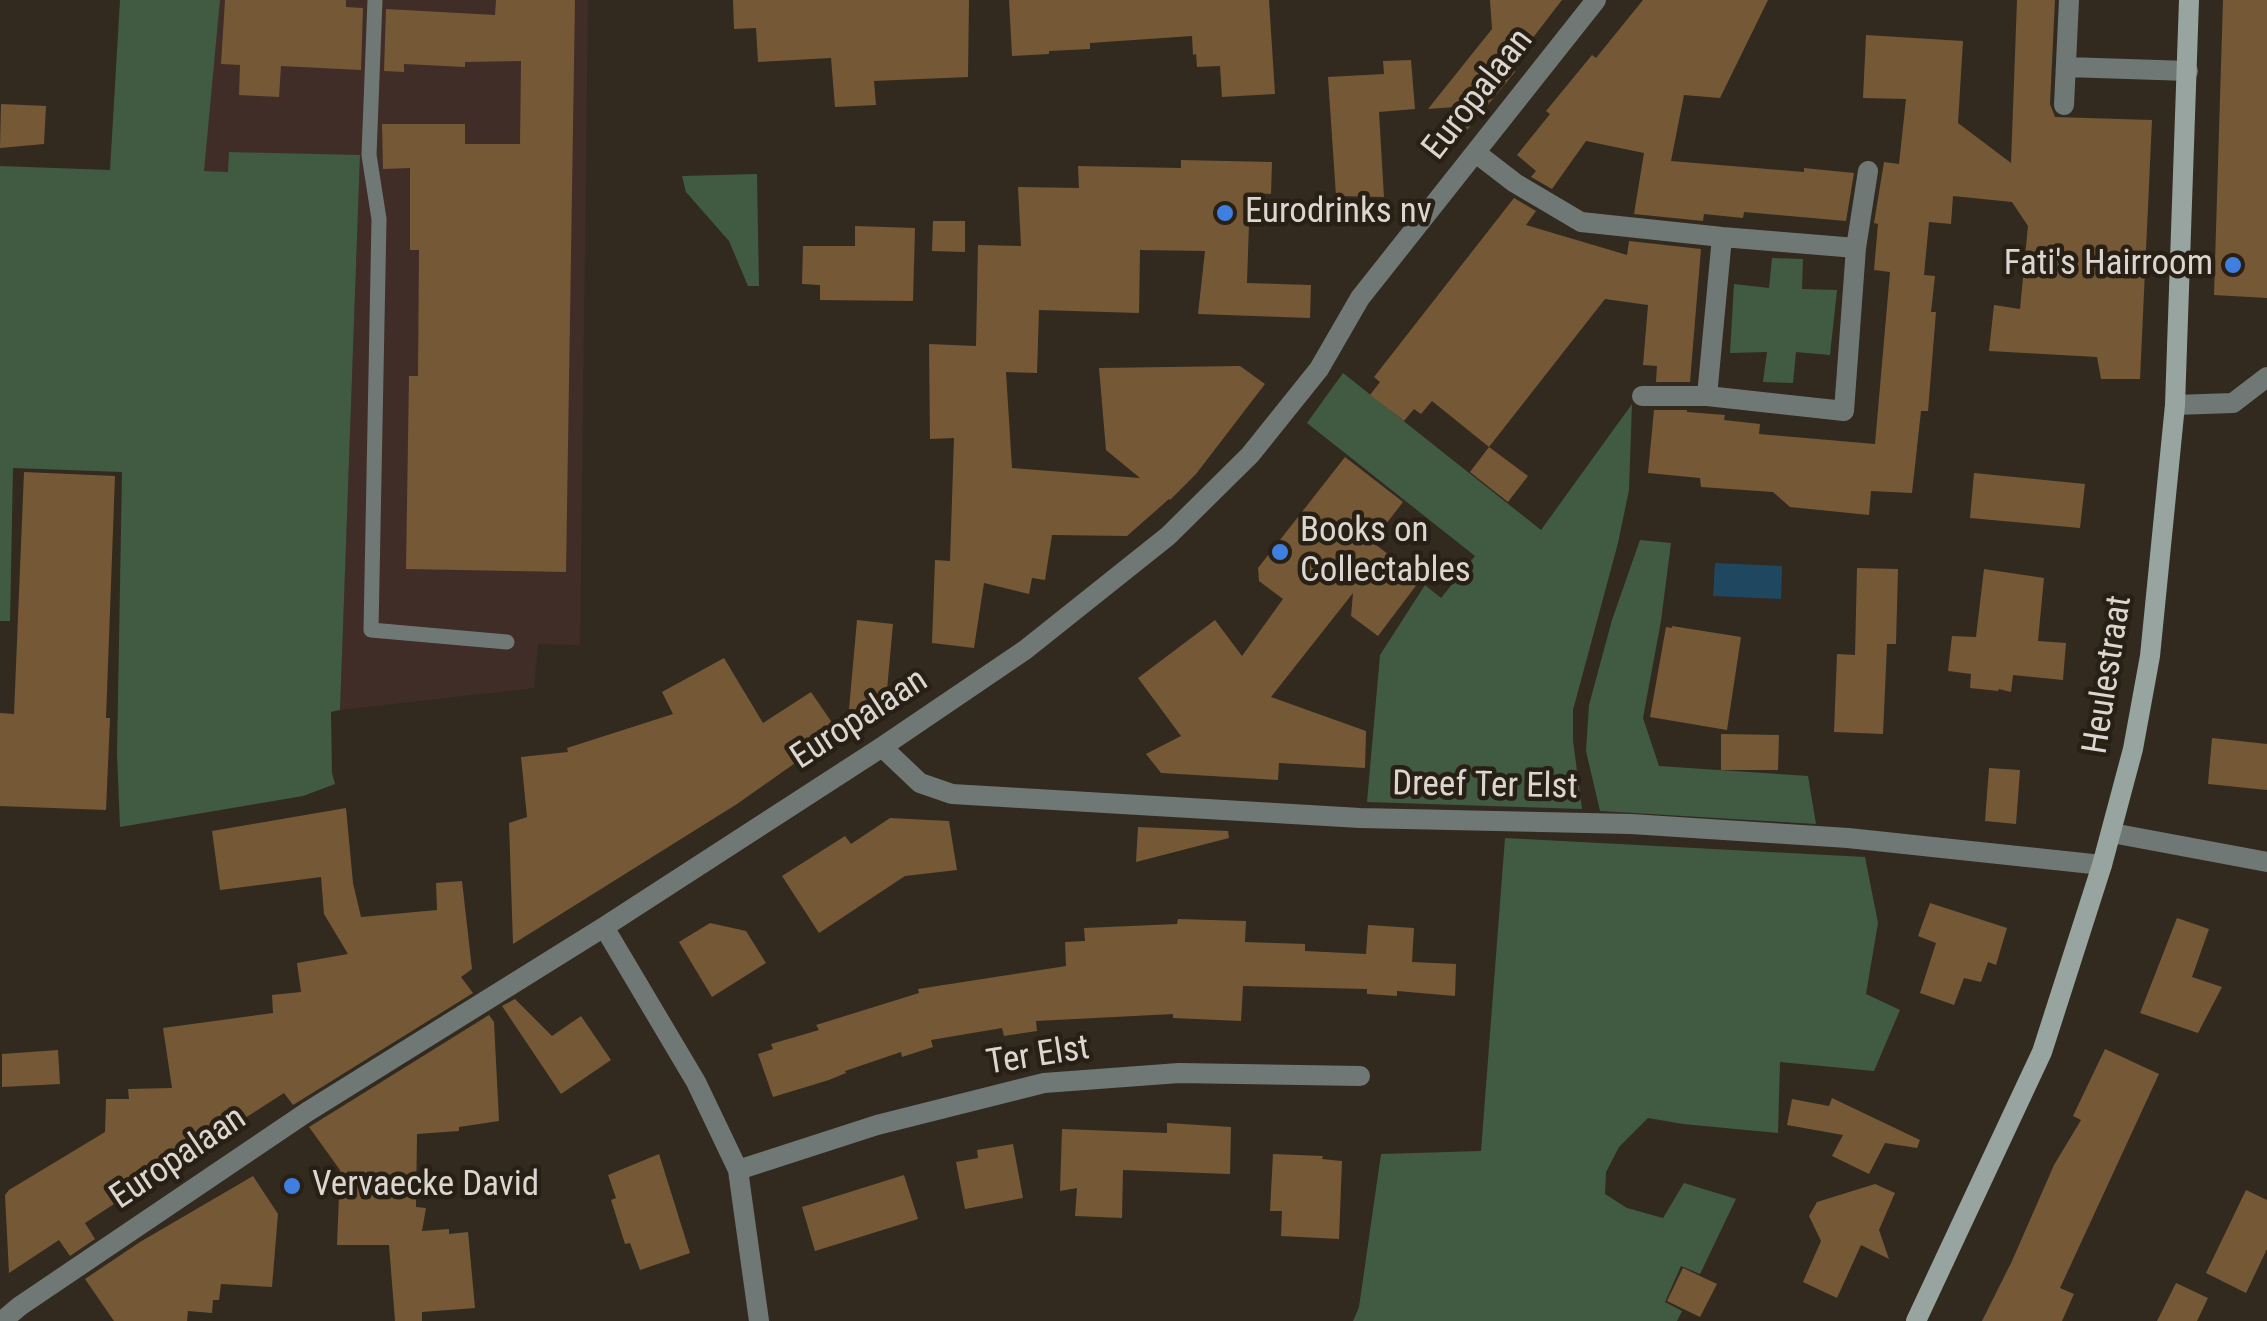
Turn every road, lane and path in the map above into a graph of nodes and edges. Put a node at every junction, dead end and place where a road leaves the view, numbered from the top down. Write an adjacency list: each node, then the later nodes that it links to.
1 (376, 0): 16 (lane)
2 (1596, 0): 8 (street, Europalaan)
3 (2068, 0): 5 (street)
4 (2189, 0): 6 (street, Heulestraat)
5 (2067, 66): 6 (street); 7 (street)
6 (2188, 71): 15 (street, Heulestraat)
7 (2064, 105)
8 (1476, 153): 10 (street); 17 (street, Europalaan)
9 (1868, 171): 11 (street)
10 (1722, 238): 11 (street); 14 (street)
11 (1856, 248): 14 (street)
12 (2267, 377): 15 (street)
13 (1642, 396): 14 (street)
14 (1708, 396)
15 (2175, 405): 18 (street, Heulestraat)
16 (507, 642)
17 (882, 747): 20 (street, Dreef Ter Elst); 21 (street, Europalaan)
18 (2112, 833): 19 (street); 20 (street, Heulestraat)
19 (2267, 862)
20 (2102, 865): 26 (street, Heulestraat)
21 (604, 927): 23 (street); 24 (street, Europalaan)
22 (1360, 1076): 23 (street, Ter Elst)
23 (738, 1170): 25 (street)
24 (2, 1321)
25 (759, 1321)
26 (1916, 1321)

